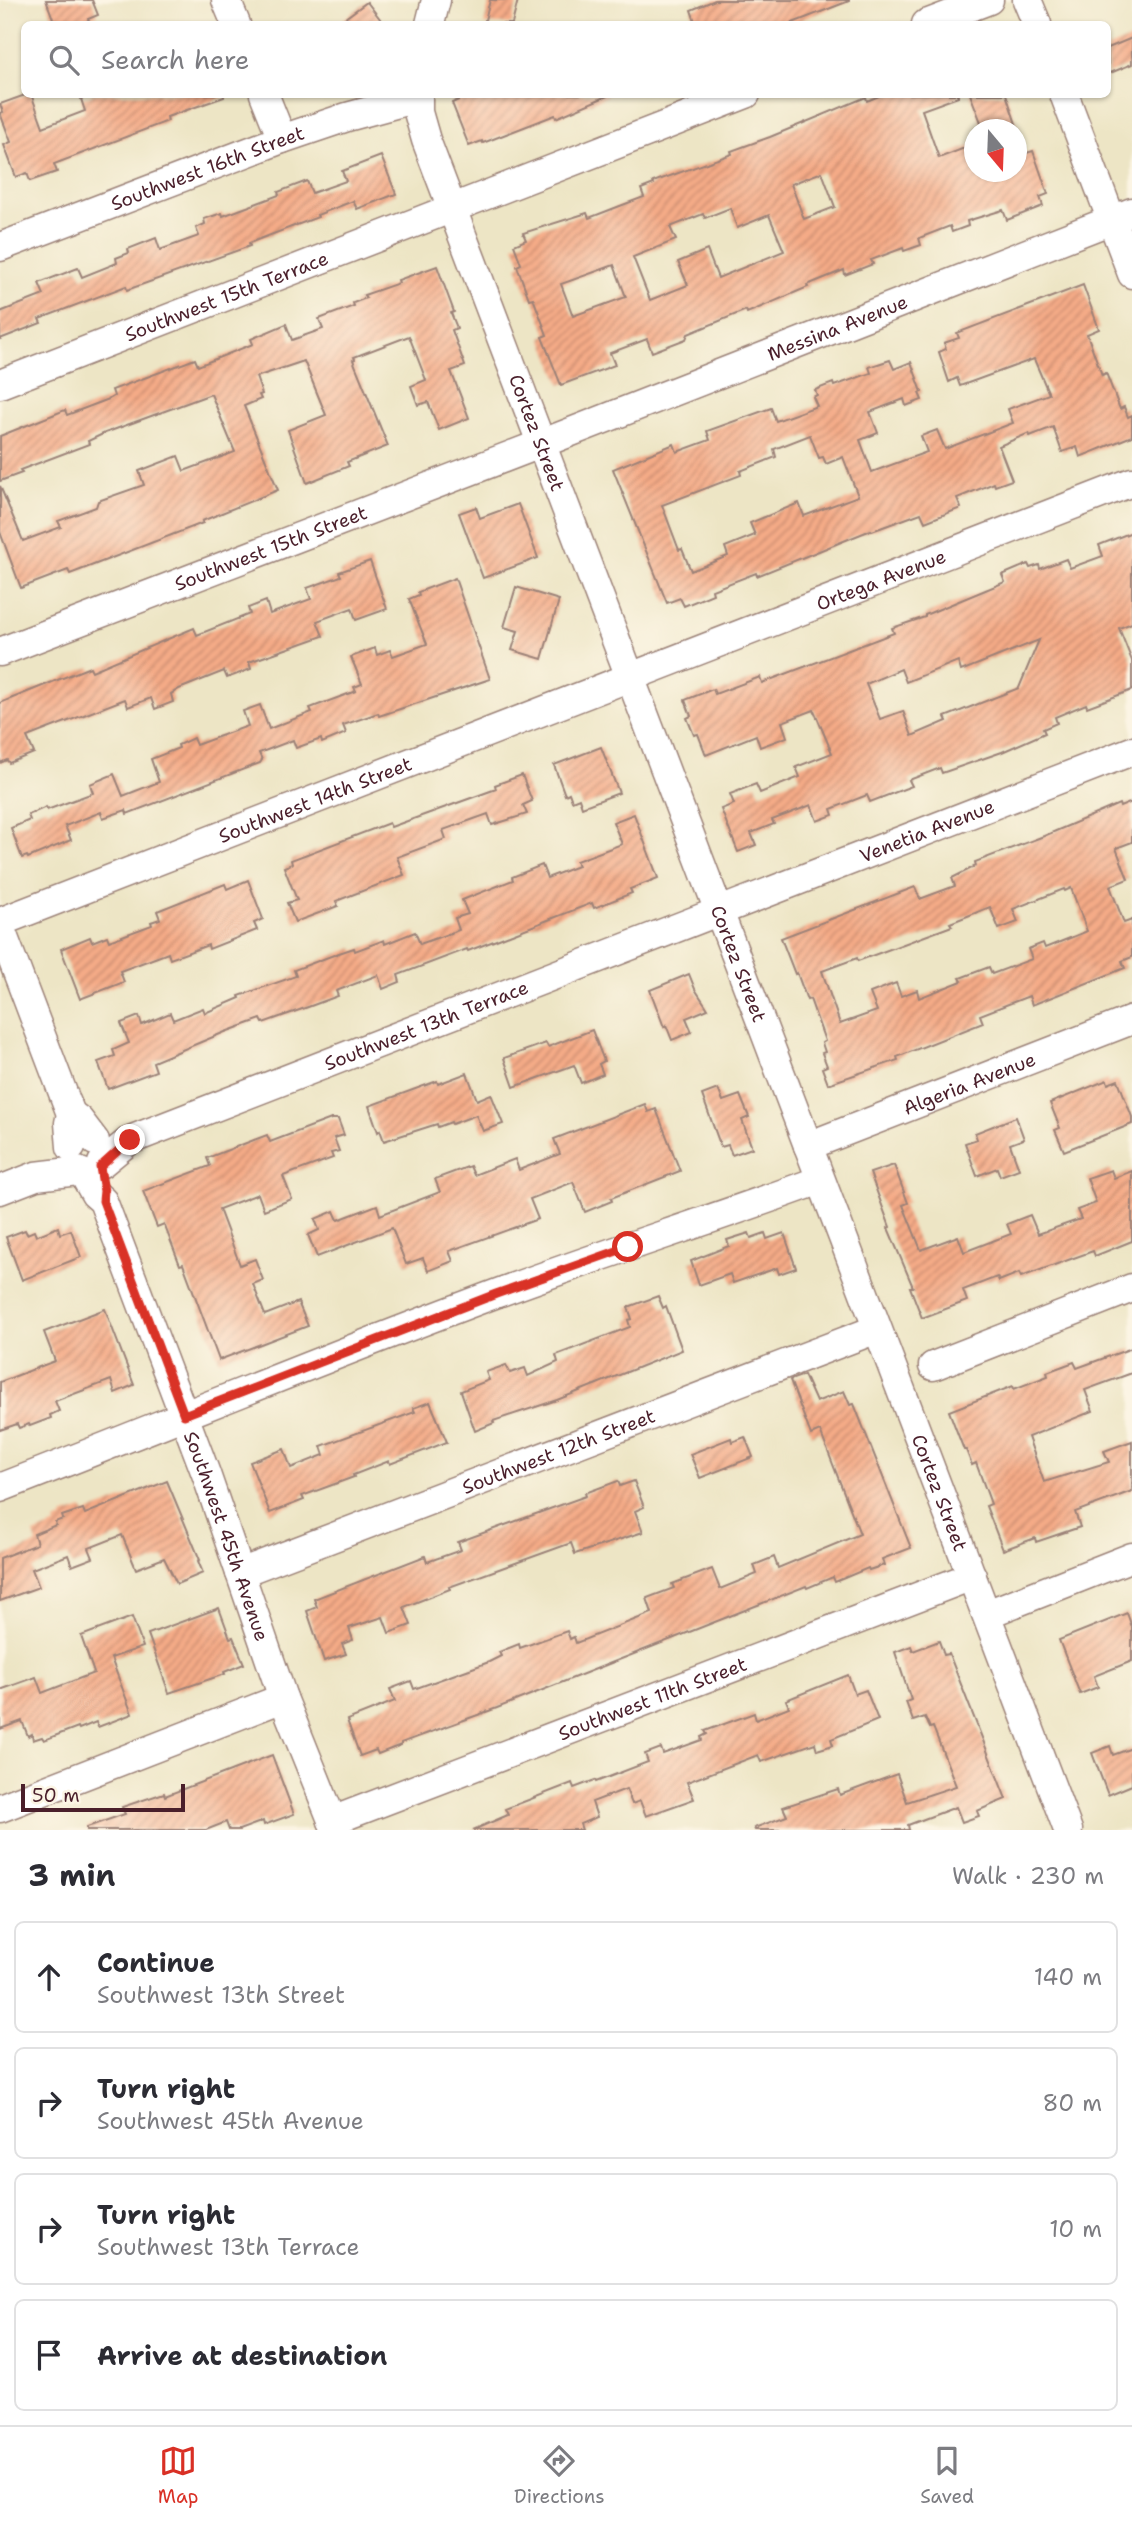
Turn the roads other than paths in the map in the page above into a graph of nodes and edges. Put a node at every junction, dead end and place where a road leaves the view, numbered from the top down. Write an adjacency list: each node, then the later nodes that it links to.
1 (226, 0): 5 (street)
2 (436, 0): 6 (street)
3 (989, 0): 7 (street)
4 (1027, 0): 8 (street)
5 (235, 21)
6 (431, 21)
7 (934, 21)
8 (1036, 21)
9 (266, 98): 14 (street)
10 (410, 98): 14 (street, Southwest 16th Street)
11 (417, 98): 15 (street, Cortez Street)
12 (736, 98): 15 (street, Southwest 15th Terrace)
13 (1066, 98): 16 (street)
14 (282, 139): 17 (street, Southwest 16th Street)
15 (453, 209): 19 (street, Southwest 15th Terrace); 20 (street, Cortez Street)
16 (1122, 216): 18 (street); 20 (street, Messina Avenue)
17 (0, 247)
18 (1132, 274)
19 (0, 384)
20 (543, 443): 22 (street, Southwest 15th Street); 23 (street, Cortez Street)
21 (1132, 482): 23 (street, Ortega Avenue)
22 (0, 652)
23 (631, 676): 25 (street, Cortez Street); 26 (street, Southwest 14th Street)
24 (1132, 751): 25 (street, Venetia Avenue)
25 (721, 911): 28 (street, Cortez Street); 29 (street, Southwest 13th Terrace)
26 (0, 924): 29 (street)
27 (1132, 1020): 28 (street, Algeria Avenue)
28 (808, 1146): 30 (street, Cortez Street)
29 (87, 1157): 31 (street, Southwest 13th Terrace); 35 (street, Southwest 45th Avenue)
30 (820, 1180): 33 (street, Cortez Street); 35 (street)
31 (0, 1190)
32 (1132, 1288): 34 (street)
33 (877, 1329): 38 (street, Southwest 12th Street); 39 (street, Cortez Street)
34 (933, 1366)
35 (184, 1415): 36 (street); 38 (street, Southwest 45th Avenue)
36 (0, 1489)
37 (1132, 1557): 40 (street)
38 (240, 1573): 41 (street, Southwest 45th Avenue)
39 (972, 1576): 40 (street, Cortez Street); 43 (street, Southwest 11th Street)
40 (987, 1614): 44 (street, Cortez Street)
41 (283, 1698): 42 (street); 43 (street, Southwest 45th Avenue)
42 (0, 1808)
43 (334, 1825)
44 (1063, 1828)

